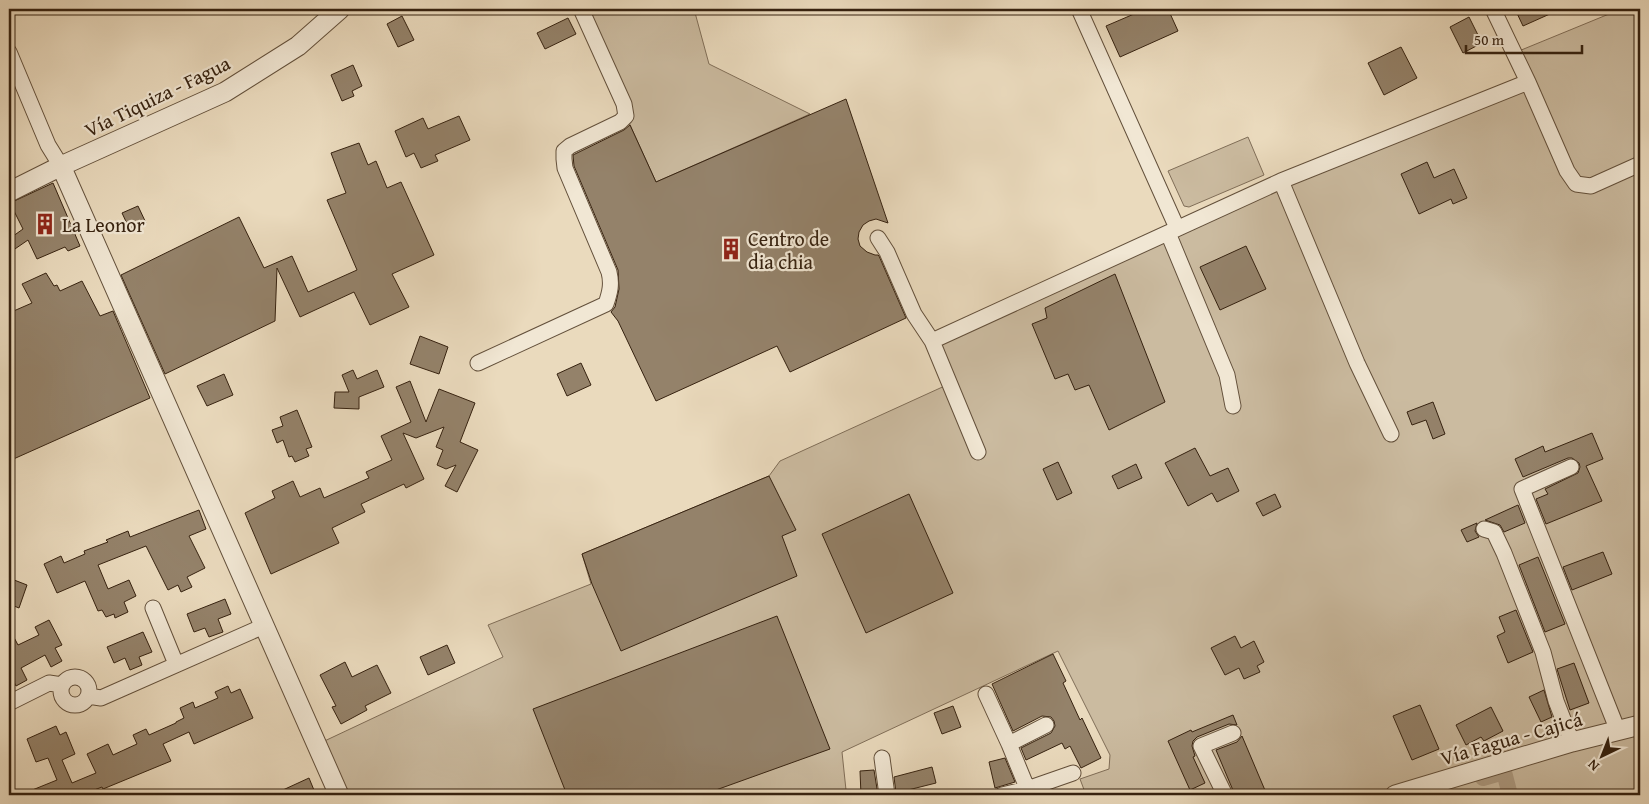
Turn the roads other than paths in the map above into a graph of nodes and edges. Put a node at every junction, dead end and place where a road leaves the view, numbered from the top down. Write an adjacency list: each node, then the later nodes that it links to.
1 (340, 9): 8 (street, Vía Tiquiza - Fagua)
2 (581, 9): 14 (street)
3 (1079, 9): 11 (street)
4 (1493, 9): 6 (street)
5 (9, 52): 8 (street)
6 (1528, 82): 7 (street); 9 (street)
7 (1640, 164)
8 (61, 166): 10 (street, Vía Tiquiza - Fagua); 21 (street)
9 (1281, 181): 11 (street); 16 (street)
10 (9, 192)
11 (1172, 230): 13 (street); 15 (street)
12 (878, 238): 13 (street)
13 (932, 341): 17 (street)
14 (478, 363)
15 (1233, 406)
16 (1391, 434)
17 (978, 452)
18 (1571, 467): 27 (street)
19 (1484, 529): 29 (street)
20 (153, 608): 22 (street)
21 (264, 626): 22 (street); 34 (street)
22 (176, 664): 24 (street)
23 (986, 694): 30 (street)
24 (9, 703)
25 (1046, 725): 30 (street)
26 (1640, 725): 27 (street, Vía Fagua - Cajicá)
27 (1618, 731): 29 (street, Vía Fagua - Cajicá)
28 (1233, 733): 37 (street)
29 (1572, 742): 38 (street, Vía Fagua - Cajicá)
30 (1009, 744): 33 (street)
31 (882, 758): 35 (street)
32 (1073, 773): 33 (street)
33 (1028, 792): 36 (street)
34 (338, 795)
35 (887, 795)
36 (1002, 795)
37 (1225, 795)
38 (1395, 795)

